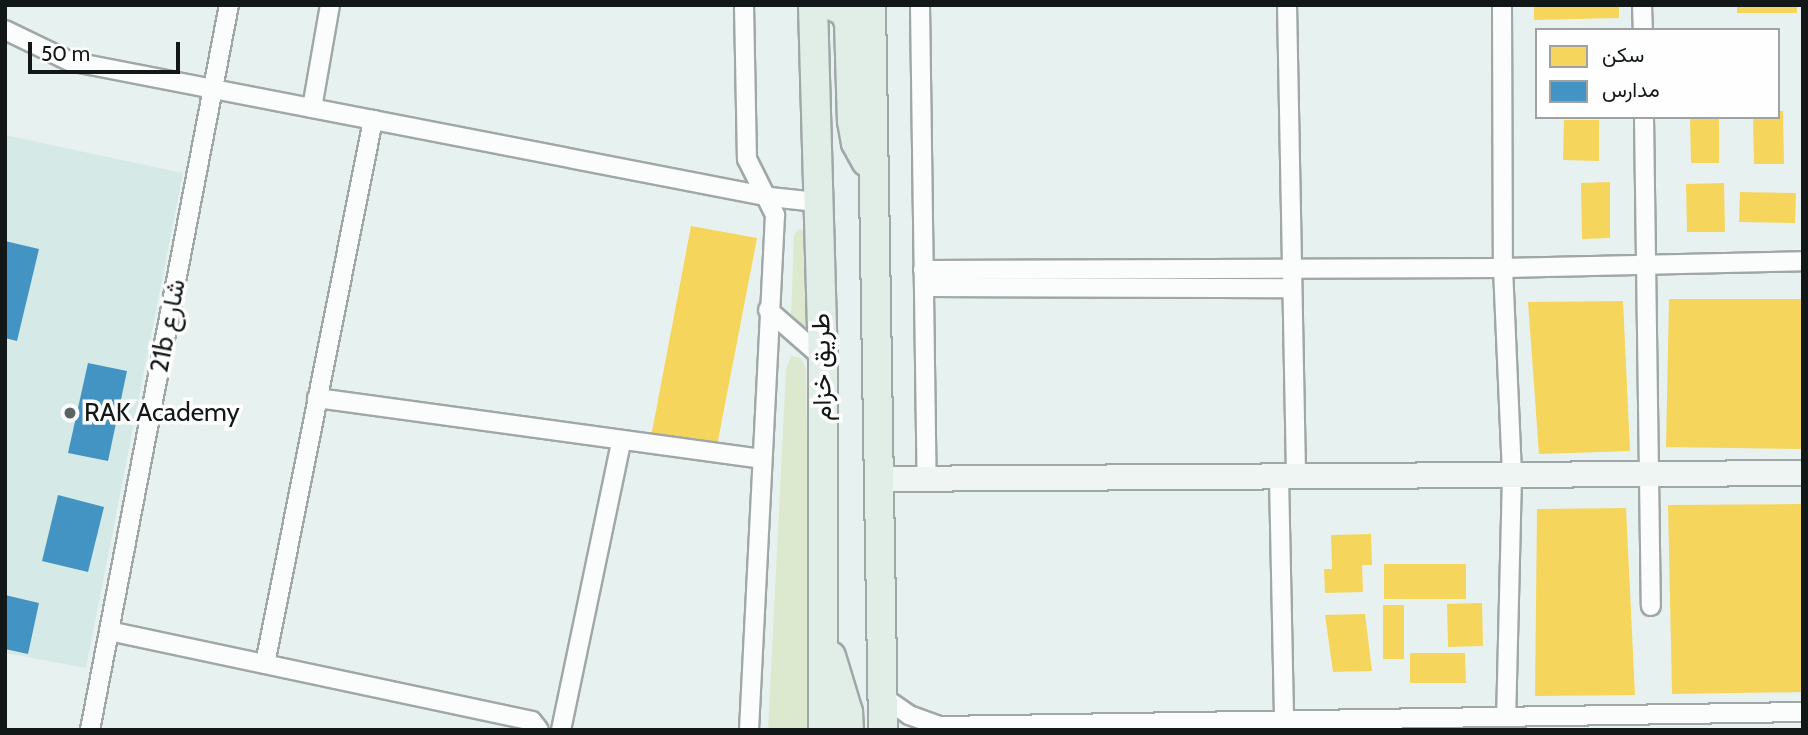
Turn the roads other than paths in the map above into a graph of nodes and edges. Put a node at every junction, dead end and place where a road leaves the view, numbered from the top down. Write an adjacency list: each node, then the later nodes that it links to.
1 (229, 5): 13 (street, 21b شارع)
2 (330, 5): 14 (street)
3 (744, 5): 18 (street)
4 (813, 5): 19 (main road, طريق خزام)
5 (830, 5): 17 (main road)
6 (871, 5): 17 (main road, طريق خزام)
7 (919, 5): 24 (street)
8 (1287, 5): 22 (street)
9 (1502, 5): 23 (street)
10 (1642, 5): 11 (street)
11 (1643, 28)
12 (5, 30): 13 (street)
13 (213, 89): 14 (street); 39 (street, 21b شارع)
14 (312, 108): 16 (street)
15 (1644, 119): 21 (street)
16 (373, 120): 18 (street); 28 (street)
17 (873, 173): 35 (main road, طريق خزام)
18 (770, 197): 19 (street); 26 (street)
19 (817, 202): 27 (main road, طريق خزام)
20 (1803, 261): 21 (street)
21 (1646, 265): 23 (street); 33 (street)
22 (1292, 268): 23 (street); 24 (street); 25 (street)
23 (1503, 268): 32 (street)
24 (923, 278): 25 (street); 36 (street)
25 (1292, 288): 34 (street)
26 (768, 310): 27 (street); 30 (street)
27 (823, 358): 38 (main road, طريق خزام)
28 (317, 398): 29 (street); 40 (street)
29 (621, 443): 30 (street); 50 (street)
30 (762, 459): 51 (street)
31 (1803, 473): 33 (street)
32 (1512, 476): 33 (street); 34 (street); 43 (street)
33 (1649, 476): 37 (street)
34 (1288, 477): 36 (street); 44 (street)
35 (877, 479): 36 (street); 41 (main road, طريق خزام)
36 (927, 479)
37 (1651, 606)
38 (821, 623): 52 (main road, طريق خزام); 53 (main road)
39 (109, 631): 40 (street); 48 (street, 21b شارع)
40 (265, 664): 49 (street)
41 (882, 696): 47 (street); 54 (main road, طريق خزام)
42 (1803, 712): 45 (street)
43 (1506, 717): 45 (street); 46 (street)
44 (1284, 718): 46 (street); 47 (street)
45 (1730, 722)
46 (1354, 726)
47 (936, 728)
48 (90, 730)
49 (539, 730)
50 (561, 730)
51 (749, 730)
52 (823, 730)
53 (849, 730)
54 (883, 730)

